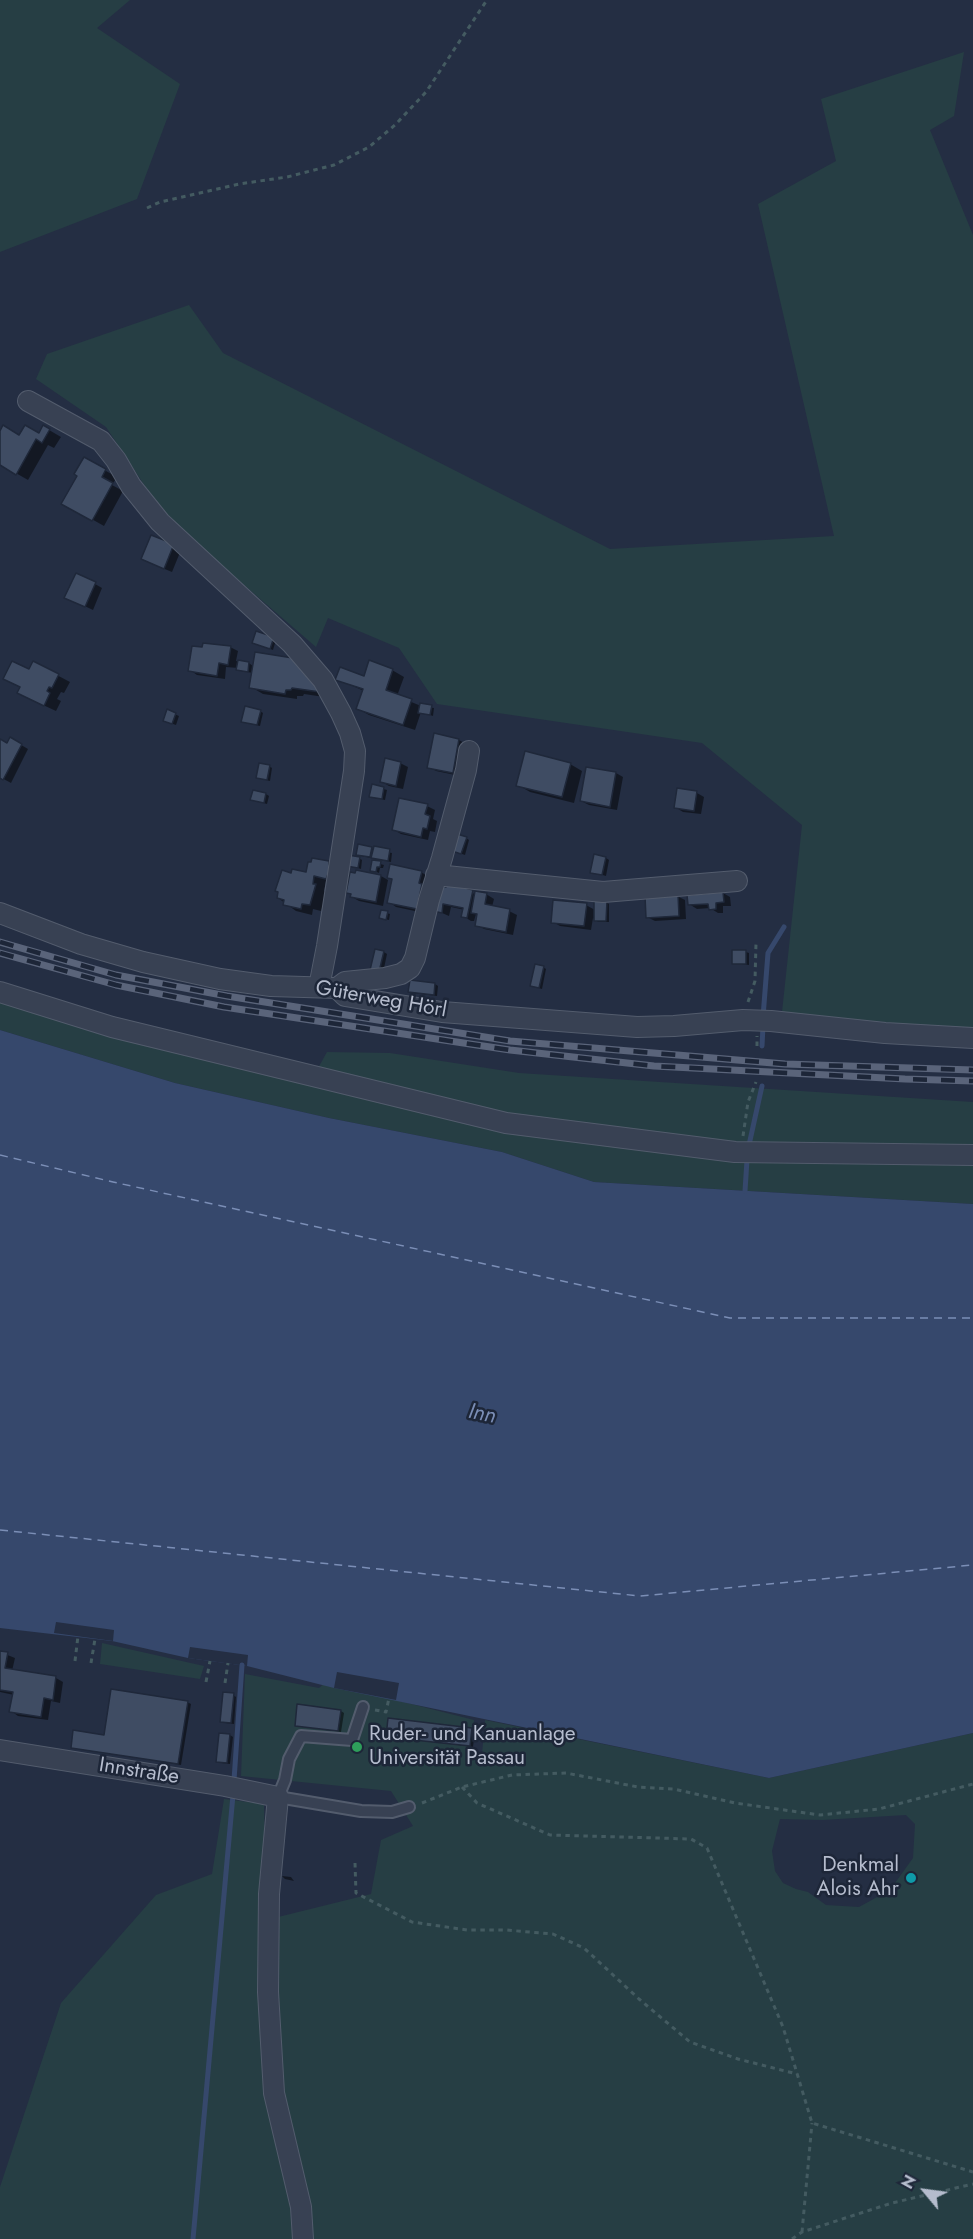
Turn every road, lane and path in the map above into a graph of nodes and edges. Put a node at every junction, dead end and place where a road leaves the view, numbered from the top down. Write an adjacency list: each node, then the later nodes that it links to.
1 (487, 0): 2 (path)
2 (147, 208)
3 (28, 401): 9 (street)
4 (469, 752): 5 (street)
5 (436, 875): 6 (street); 9 (street)
6 (736, 881)
7 (0, 913): 9 (street, Güterweg Hörl)
8 (756, 943): 11 (path)
9 (328, 988): 11 (street, Güterweg Hörl)
10 (0, 992): 14 (street)
11 (743, 1020): 12 (street, Güterweg Hörl)
12 (973, 1038)
13 (756, 1082): 14 (path)
14 (741, 1152): 15 (street)
15 (973, 1155)
16 (78, 1636): 18 (path)
17 (95, 1639): 20 (path)
18 (75, 1660)
19 (210, 1661): 22 (path)
20 (92, 1663)
21 (228, 1663): 23 (path)
22 (207, 1682)
23 (225, 1683)
24 (389, 1698): 26 (path)
25 (363, 1707): 30 (lane)
26 (386, 1712)
27 (0, 1750): 30 (street, Innstraße)
28 (973, 1784): 29 (path)
29 (462, 1787): 31 (path); 33 (path)
30 (279, 1797): 31 (lane); 38 (street)
31 (409, 1807)
32 (355, 1863): 33 (path)
33 (798, 2074): 34 (path)
34 (812, 2123): 35 (path); 37 (path)
35 (973, 2172)
36 (973, 2184): 37 (path)
37 (802, 2232): 39 (path)
38 (303, 2239)
39 (792, 2239)

